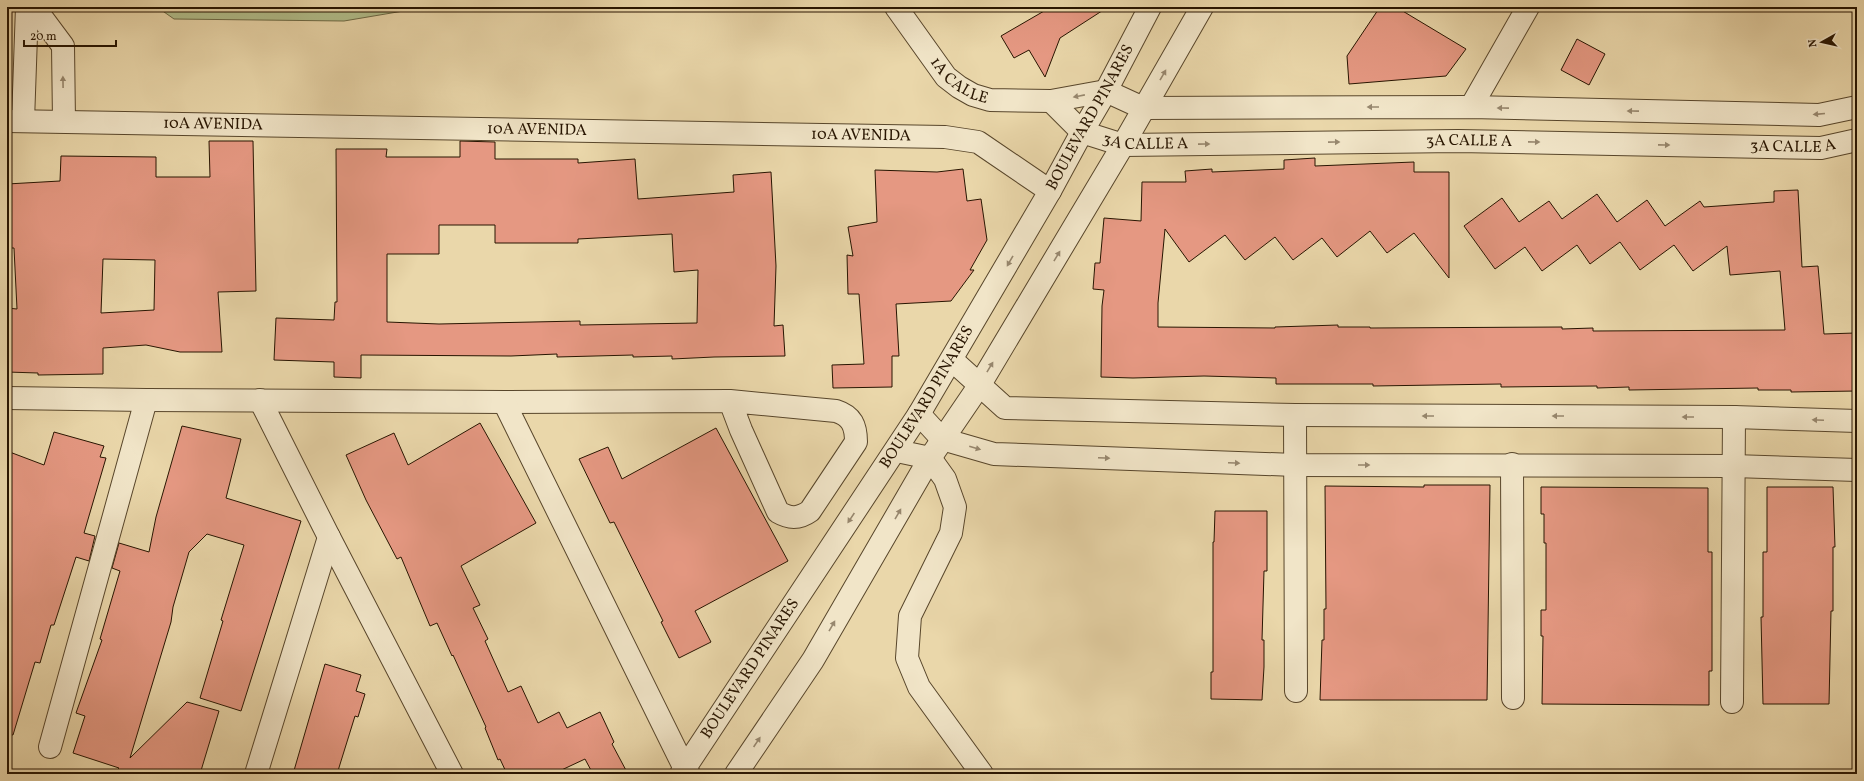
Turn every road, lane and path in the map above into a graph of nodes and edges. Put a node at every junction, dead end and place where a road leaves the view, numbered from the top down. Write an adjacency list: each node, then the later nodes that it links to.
1 (27, 7): 12 (street)
2 (34, 7): 13 (street, one-way to 2)
3 (896, 7): 8 (street, 1A CALLE)
4 (1150, 7): 7 (street, BOULEVARD PINARES)
5 (1202, 7): 11 (street, one-way to 5)
6 (1528, 7): 9 (street)
7 (1106, 91): 8 (street, 1A CALLE, one-way to 8); 11 (street, 3A CALLE A); 14 (street, BOULEVARD PINARES)
8 (1051, 101): 14 (street)
9 (1471, 107): 10 (street, 3A CALLE A, one-way to 9); 11 (street, 3A CALLE A, one-way to 11)
10 (1857, 107)
11 (1143, 108): 16 (street)
12 (15, 121): 13 (street, 10A AVENIDA)
13 (64, 121): 17 (street, 10A AVENIDA)
14 (1082, 132): 16 (street, 3A CALLE A); 17 (street, BOULEVARD PINARES)
15 (1857, 140): 16 (street, 3A CALLE A, one-way to 15)
16 (1124, 145): 19 (street, one-way to 16)
17 (1050, 191): 18 (street, BOULEVARD PINARES, one-way to 18)
18 (952, 360): 19 (street); 25 (street, BOULEVARD PINARES)
19 (979, 386): 26 (street); 29 (street)
20 (7, 398): 21 (street)
21 (146, 400): 22 (street); 40 (street)
22 (260, 400): 24 (street); 36 (street)
23 (730, 401): 23 (street); 24 (street)
24 (504, 402): 41 (street)
25 (919, 414): 29 (street); 30 (street, BOULEVARD PINARES)
26 (1295, 415): 27 (street, one-way to 26); 33 (street)
27 (1734, 417): 28 (street, one-way to 27); 34 (street)
28 (1857, 421)
29 (942, 439): 31 (street); 33 (street, one-way to 33)
30 (897, 451): 31 (street); 41 (street, BOULEVARD PINARES, one-way to 41)
31 (930, 458): 44 (street, one-way to 31); 45 (street)
32 (1512, 464): 33 (street, one-way to 32); 34 (street); 38 (street)
33 (1295, 465): 37 (street)
34 (1733, 466): 35 (street); 39 (street)
35 (1857, 470)
36 (329, 537): 42 (street); 43 (street)
37 (1296, 691)
38 (1513, 698)
39 (1732, 702)
40 (50, 747)
41 (685, 772)
42 (256, 774)
43 (452, 774)
44 (736, 774)
45 (982, 774)

